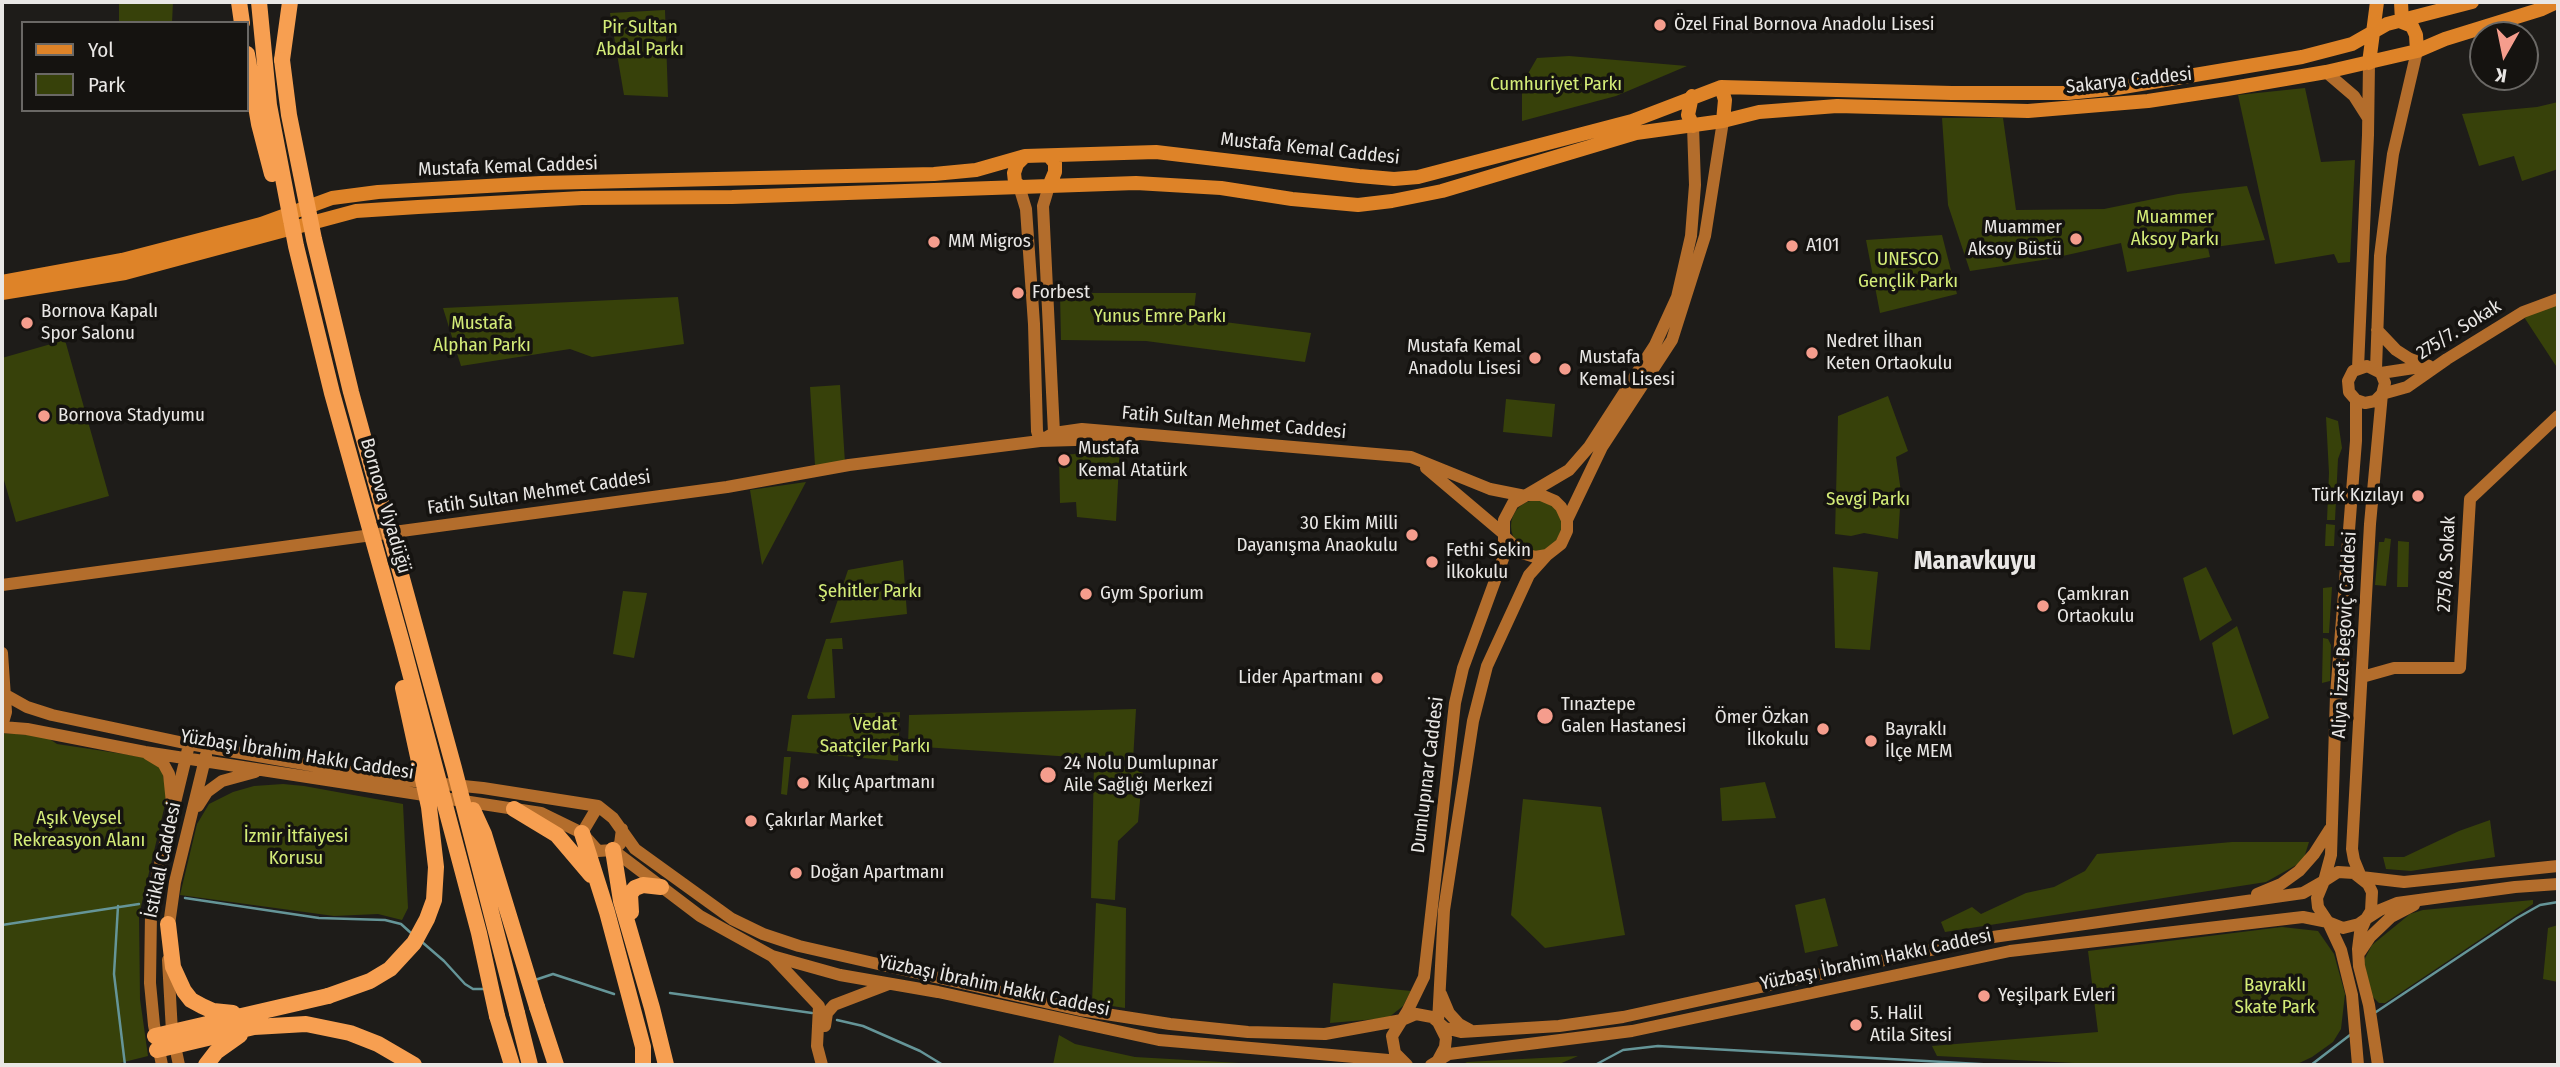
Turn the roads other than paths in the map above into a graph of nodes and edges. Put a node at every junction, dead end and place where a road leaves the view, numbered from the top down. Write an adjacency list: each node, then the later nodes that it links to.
1 (239, 2): 9 (highway)
2 (258, 2): 26 (highway, Bornova Viyadüğü, bridge)
3 (279, 2): 14 (highway, Bornova Viyadüğü)
4 (290, 2): 14 (highway)
5 (2377, 2): 11 (main road)
6 (2400, 2): 10 (main road)
7 (2472, 2): 10 (main road)
8 (2557, 2): 12 (main road, Sakarya Caddesi)
9 (242, 21)
10 (2402, 22): 11 (main road, Sakarya Caddesi); 12 (main road)
11 (2373, 34): 15 (main road); 17 (main road, Sakarya Caddesi)
12 (2417, 51): 15 (main road, Sakarya Caddesi); 30 (main road, Aliya İzzet Begoviç Caddesi)
13 (248, 60): 26 (highway, bridge)
14 (282, 60): 54 (highway, Bornova Viyadüğü, bridge)
15 (2369, 63): 16 (main road, Sakarya Caddesi); 19 (main road, Aliya İzzet Begoviç Caddesi)
16 (2326, 72): 19 (main road); 20 (main road, Sakarya Caddesi)
17 (1721, 87): 18 (main road, Mustafa Kemal Caddesi); 20 (main road)
18 (1692, 96): 21 (main road); 23 (main road, Mustafa Kemal Caddesi)
19 (2368, 119): 32 (main road, Aliya İzzet Begoviç Caddesi)
20 (1723, 121): 21 (main road, Sakarya Caddesi); 42 (main road)
21 (1693, 126): 25 (main road); 41 (main road)
22 (1025, 156): 23 (main road); 24 (main road); 27 (main road, Mustafa Kemal Caddesi)
23 (1049, 156): 25 (main road)
24 (1019, 186): 25 (main road); 28 (main road, Mustafa Kemal Caddesi); 39 (main road)
25 (1049, 186): 37 (main road)
26 (296, 246): 46 (highway, Bornova Viyadüğü, bridge)
27 (2, 282)
28 (2, 293)
29 (2558, 299): 31 (main road, 275/7. Sokak)
30 (2377, 330): 31 (main road); 33 (main road, Aliya İzzet Begoviç Caddesi)
31 (2433, 365): 33 (main road); 34 (main road, 275/7. Sokak)
32 (2358, 368): 33 (main road); 35 (main road, Aliya İzzet Begoviç Caddesi)
33 (2378, 371): 34 (main road, Aliya İzzet Begoviç Caddesi)
34 (2382, 394): 35 (main road); 48 (main road, Aliya İzzet Begoviç Caddesi)
35 (2356, 400): 60 (main road, Aliya İzzet Begoviç Caddesi)
36 (2558, 416): 48 (main road, 275/8. Sokak)
37 (1054, 433): 38 (main road, Fatih Sultan Mehmet Caddesi); 39 (main road)
38 (1139, 434): 39 (main road, Fatih Sultan Mehmet Caddesi); 40 (main road, Fatih Sultan Mehmet Caddesi)
39 (1040, 441): 45 (main road, Fatih Sultan Mehmet Caddesi)
40 (1413, 458): 41 (main road, Fatih Sultan Mehmet Caddesi); 43 (main road)
41 (1526, 496): 42 (main road); 43 (main road)
42 (1567, 520): 44 (main road)
43 (1504, 535): 44 (main road); 80 (main road, Dumlupınar Caddesi)
44 (1547, 555): 79 (main road, Dumlupınar Caddesi)
45 (2, 585)
46 (402, 643): 81 (highway, bridge); 91 (highway, Bornova Viyadüğü, bridge)
47 (2, 653): 49 (main road)
48 (2362, 677): 65 (main road, Aliya İzzet Begoviç Caddesi)
49 (4, 694): 50 (main road); 51 (main road)
50 (2, 726): 52 (main road, Yüzbaşı İbrahim Hakkı Caddesi)
51 (188, 751): 52 (main road, Yüzbaşı İbrahim Hakkı Caddesi); 53 (main road); 58 (main road, İstiklal Caddesi)
52 (145, 752): 58 (main road)
53 (207, 754): 55 (main road, Yüzbaşı İbrahim Hakkı Caddesi); 56 (main road); 59 (main road, İstiklal Caddesi)
54 (454, 768): 92 (highway, Bornova Viyadüğü, bridge); 93 (highway, bridge)
55 (270, 770): 57 (main road, Yüzbaşı İbrahim Hakkı Caddesi); 59 (main road)
56 (598, 806): 61 (main road); 62 (main road)
57 (514, 809): 62 (main road, Yüzbaşı İbrahim Hakkı Caddesi); 67 (highway)
58 (173, 814): 84 (main road, İstiklal Caddesi)
59 (192, 816): 74 (main road, İstiklal Caddesi)
60 (2332, 825): 66 (main road, Aliya İzzet Begoviç Caddesi); 71 (main road)
61 (622, 829): 63 (main road); 80 (main road, Yüzbaşı İbrahim Hakkı Caddesi)
62 (582, 832): 63 (main road); 67 (highway)
63 (614, 850): 69 (main road, Yüzbaşı İbrahim Hakkı Caddesi); 75 (highway)
64 (2558, 866): 65 (main road)
65 (2361, 877): 66 (main road); 72 (main road)
66 (2324, 881): 71 (main road, Yüzbaşı İbrahim Hakkı Caddesi); 73 (main road)
67 (599, 884): 94 (highway)
68 (2558, 884): 70 (main road)
69 (661, 887): 75 (highway); 76 (main road, Yüzbaşı İbrahim Hakkı Caddesi)
70 (2432, 898): 72 (main road); 77 (main road)
71 (2240, 901): 83 (main road, Yüzbaşı İbrahim Hakkı Caddesi)
72 (2366, 919): 73 (main road); 77 (main road)
73 (2328, 922): 87 (main road, Yüzbaşı İbrahim Hakkı Caddesi); 97 (main road)
74 (167, 924): 81 (highway); 84 (main road, İstiklal Caddesi)
75 (633, 939): 95 (highway)
76 (772, 956): 78 (main road, Yüzbaşı İbrahim Hakkı Caddesi); 96 (main road)
77 (2358, 959): 85 (main road)
78 (891, 983): 86 (main road, Yüzbaşı İbrahim Hakkı Caddesi); 96 (main road)
79 (1438, 983): 82 (main road, Dumlupınar Caddesi); 83 (main road, Dumlupınar Caddesi)
80 (1402, 1020): 82 (main road, Yüzbaşı İbrahim Hakkı Caddesi); 86 (main road, Yüzbaşı İbrahim Hakkı Caddesi)
81 (250, 1021): 84 (highway); 89 (highway); 90 (highway)
82 (1438, 1022): 83 (main road, Yüzbaşı İbrahim Hakkı Caddesi); 87 (main road, Yüzbaşı İbrahim Hakkı Caddesi)
83 (1472, 1031)
84 (164, 1046): 88 (main road, İstiklal Caddesi)
85 (2377, 1061)
86 (1403, 1064)
87 (1436, 1064)
88 (179, 1065)
89 (206, 1065)
90 (414, 1065)
91 (512, 1065)
92 (530, 1065)
93 (556, 1065)
94 (643, 1065)
95 (666, 1065)
96 (822, 1065)
97 (2358, 1065)

